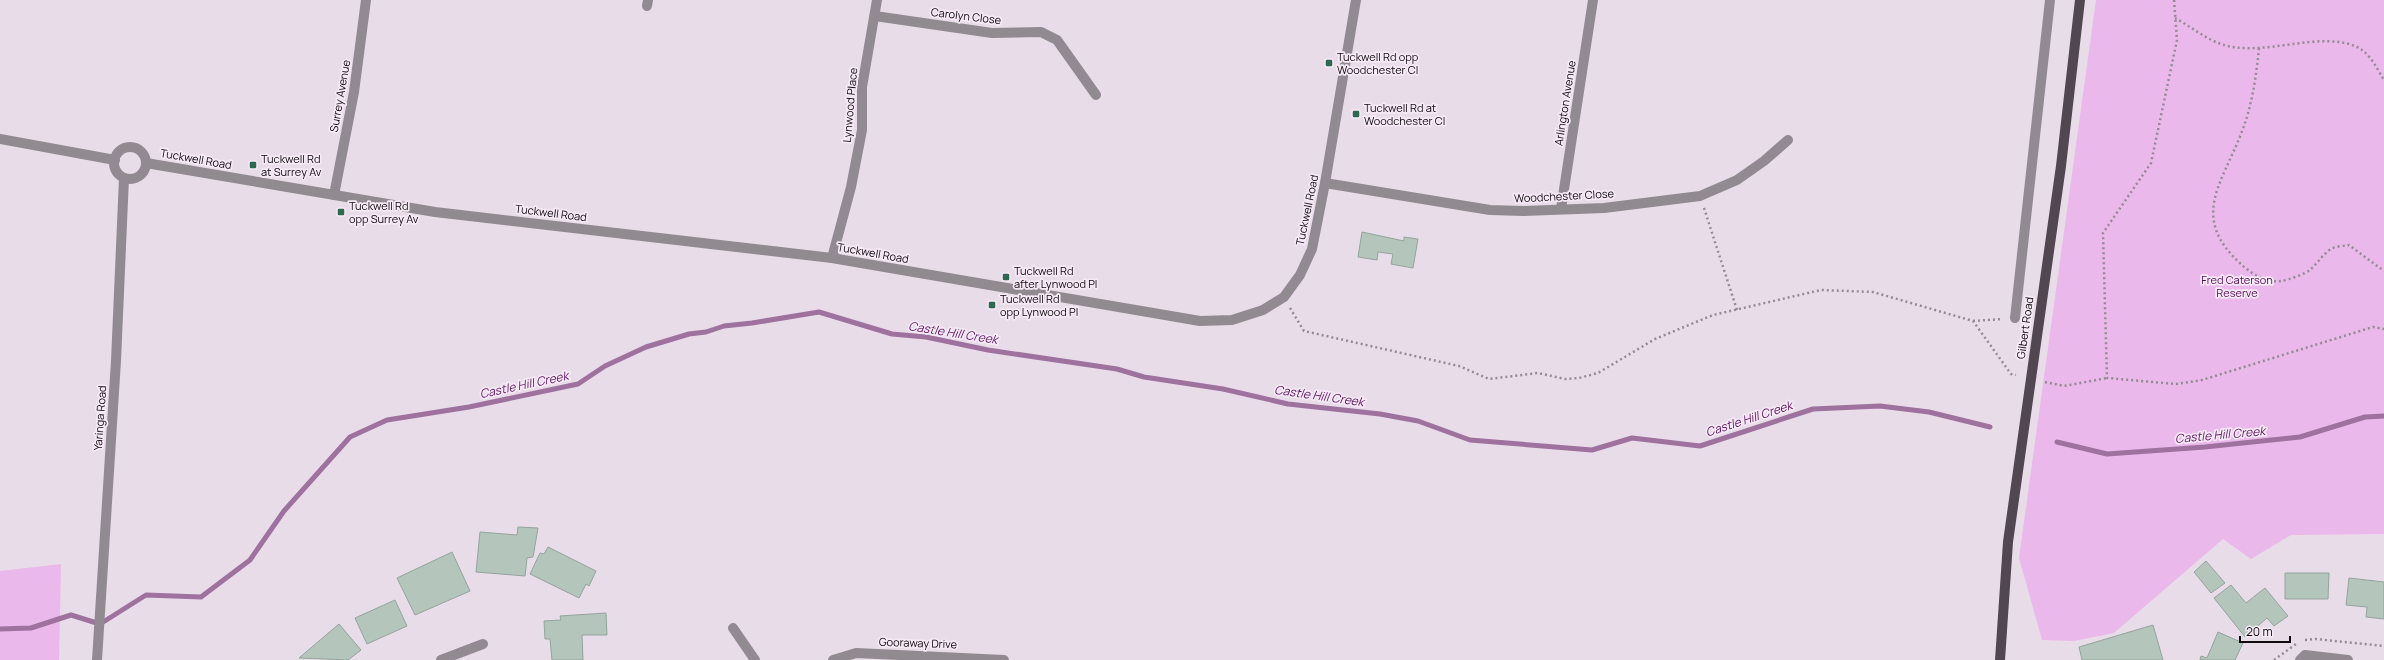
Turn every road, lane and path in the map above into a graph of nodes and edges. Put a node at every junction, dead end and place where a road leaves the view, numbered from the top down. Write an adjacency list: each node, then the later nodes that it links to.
1 (366, 0): 19 (street, Surrey Avenue)
2 (877, 0): 8 (street, Lynwood Place)
3 (1356, 0): 18 (street, Tuckwell Road)
4 (1593, 0): 21 (street, Arlington Avenue)
5 (2050, 0): 26 (street, Gilbert Road)
6 (2080, 0): 39 (main road, Gilbert Road)
7 (2174, 0): 9 (path)
8 (875, 16): 12 (street, Carolyn Close); 22 (street, Lynwood Place)
9 (2175, 18): 10 (path); 30 (path)
10 (2259, 48): 11 (path); 23 (path)
11 (2384, 80)
12 (1096, 95)
13 (0, 139): 15 (street)
14 (1788, 140): 20 (street, Woodchester Close)
15 (115, 160): 16 (street); 17 (street)
16 (146, 163): 17 (street); 19 (street, Tuckwell Road)
17 (124, 178): 34 (street, Yaringa Road)
18 (1325, 182): 21 (street, Woodchester Close); 24 (street, Tuckwell Road)
19 (334, 195): 22 (street, Tuckwell Road)
20 (1700, 196): 21 (street, Woodchester Close); 25 (path)
21 (1561, 209)
22 (832, 258): 24 (street, Tuckwell Road)
23 (2384, 271)
24 (1284, 297): 25 (path)
25 (1737, 310): 27 (path)
26 (2015, 318): 27 (path)
27 (1973, 321): 29 (path)
28 (2384, 329): 30 (path)
29 (2016, 375)
30 (2107, 378): 31 (path)
31 (2045, 382)
32 (733, 628): 36 (street)
33 (482, 644): 35 (street)
34 (97, 660)
35 (441, 660)
36 (755, 660)
37 (833, 660): 38 (street, Gooraway Drive)
38 (1004, 660)
39 (2000, 660)
40 (2300, 660): 41 (street)
41 (2348, 660)

